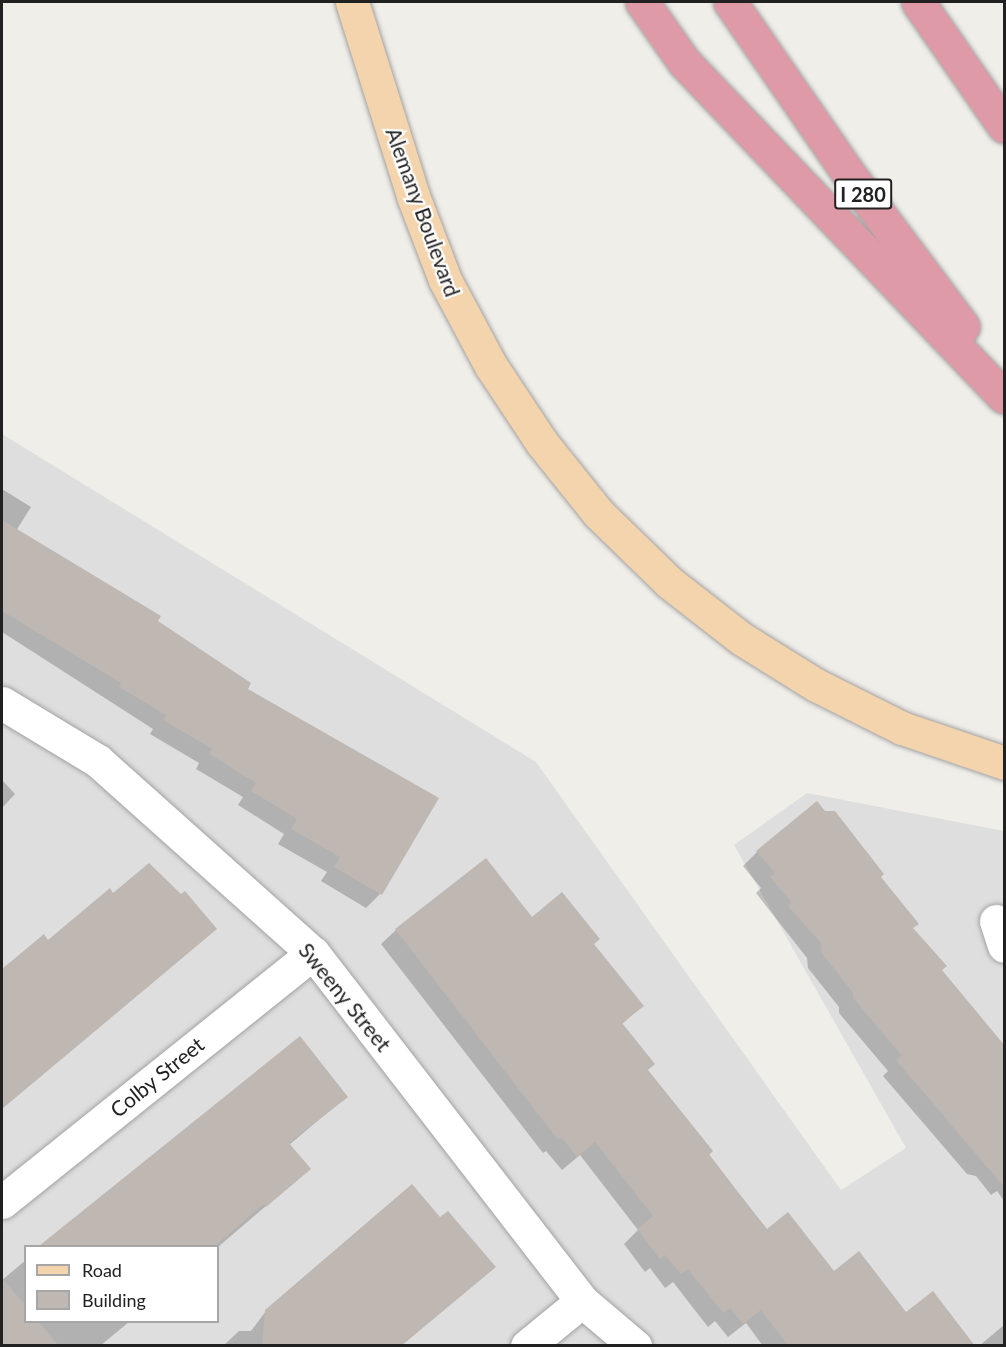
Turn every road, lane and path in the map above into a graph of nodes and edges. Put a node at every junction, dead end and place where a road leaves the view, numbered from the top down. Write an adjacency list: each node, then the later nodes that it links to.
1 (352, 2): 9 (main road, Alemany Boulevard)
2 (642, 2): 7 (highway)
3 (730, 2): 6 (highway, I 280)
4 (918, 2): 5 (highway)
5 (1005, 126)
6 (1005, 380)
7 (1005, 397)
8 (2, 703): 10 (street, Sweeny Street)
9 (1001, 763)
10 (313, 953): 11 (street, Colby Street); 12 (street, Sweeny Street)
11 (2, 1202)
12 (582, 1301): 13 (street); 14 (street, Sweeny Street)
13 (527, 1346)
14 (635, 1346)

